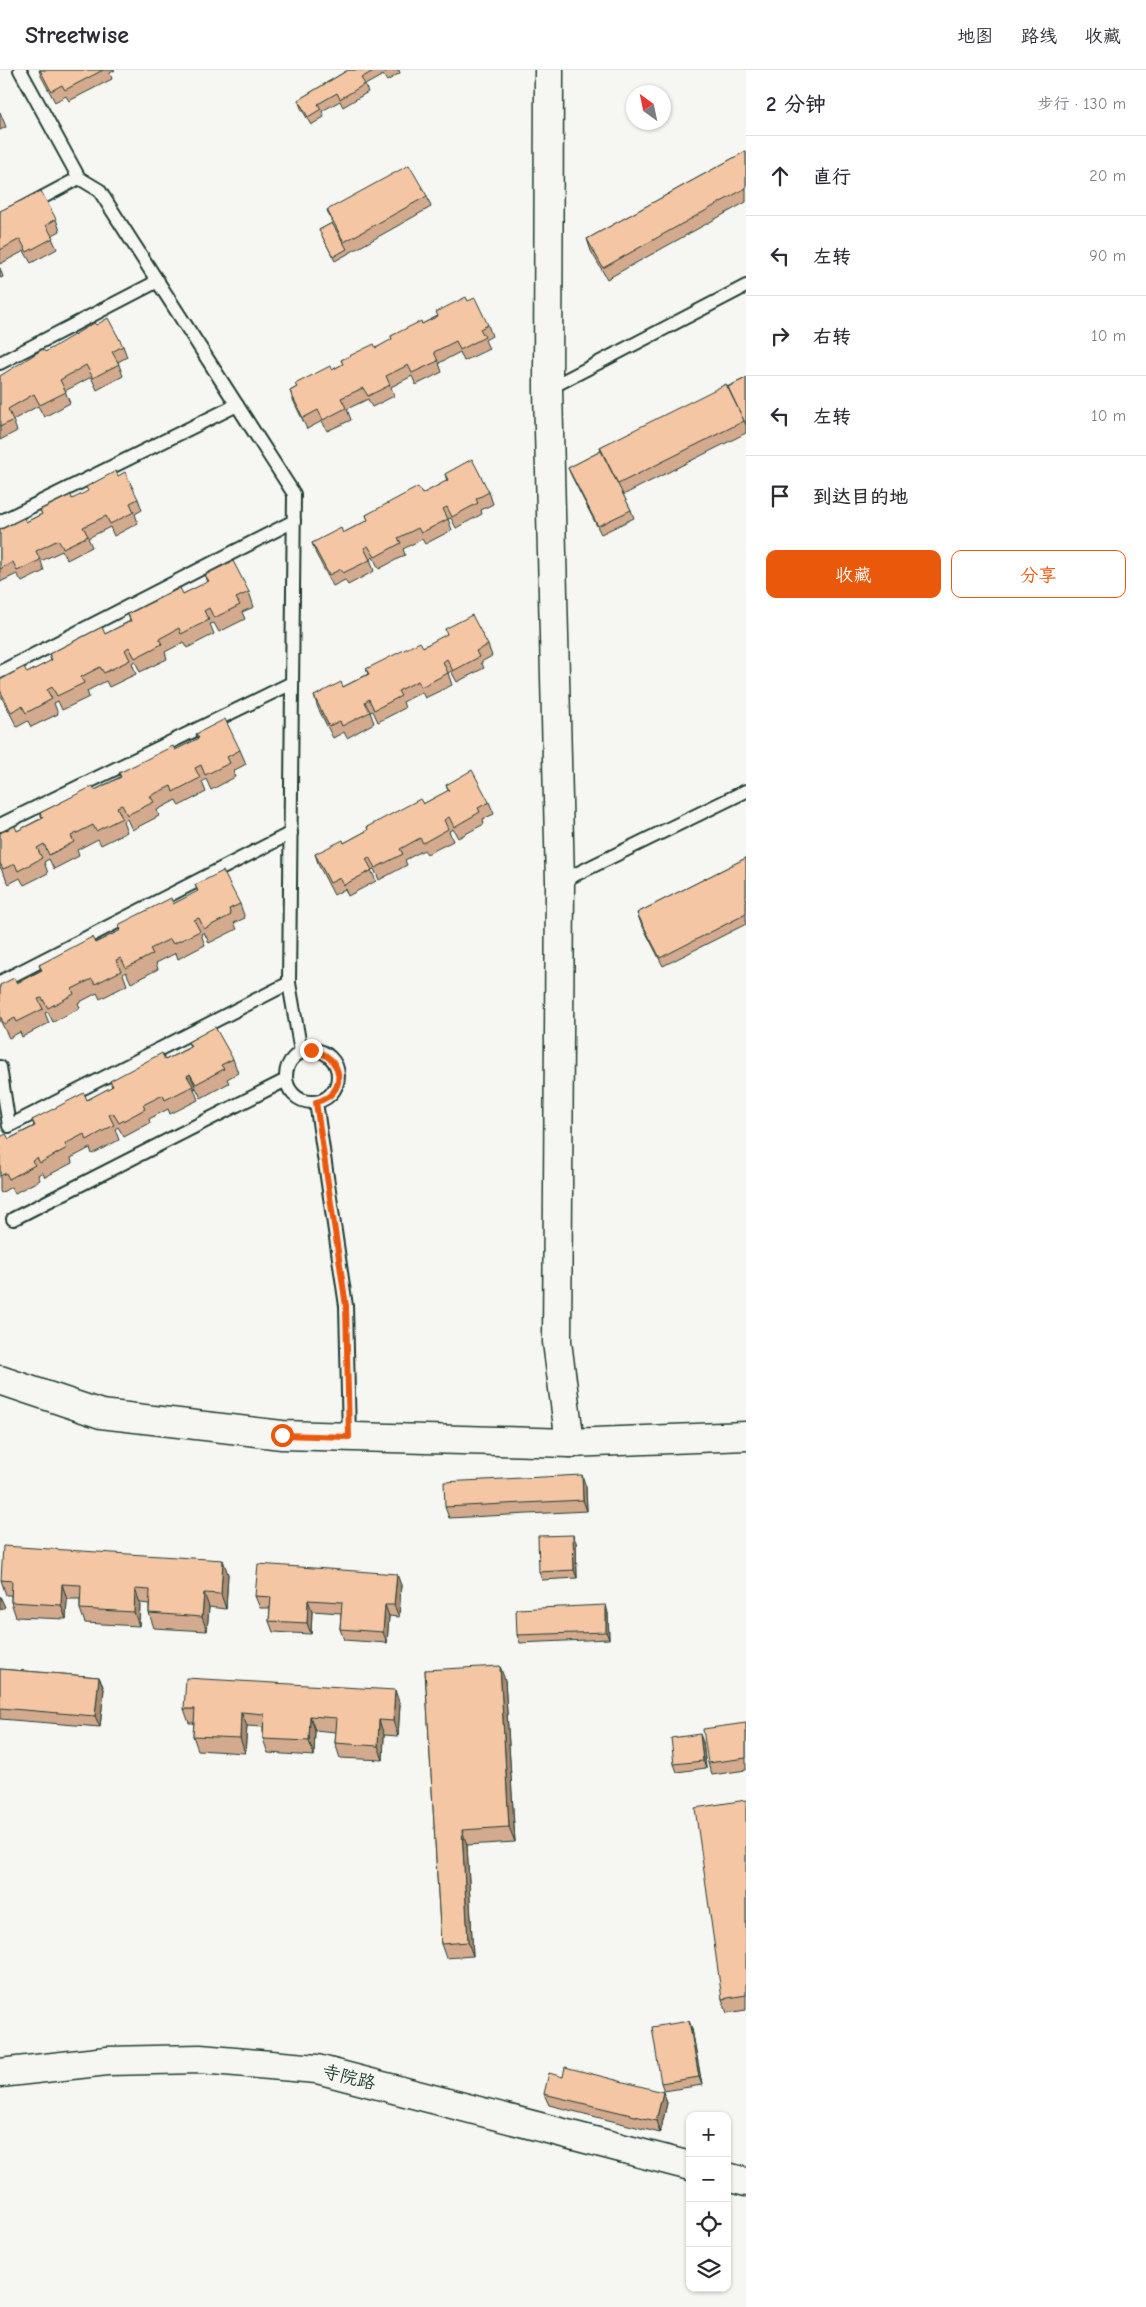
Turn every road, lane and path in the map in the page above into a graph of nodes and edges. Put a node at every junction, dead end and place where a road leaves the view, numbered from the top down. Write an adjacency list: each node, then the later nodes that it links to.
1 (20, 70): 3 (lane)
2 (549, 70): 8 (street)
3 (79, 178): 4 (lane); 5 (lane)
4 (0, 220)
5 (158, 281): 7 (lane); 9 (lane)
6 (746, 286): 8 (lane)
7 (0, 364)
8 (548, 389): 17 (street)
9 (237, 404): 10 (lane); 11 (lane)
10 (294, 521): 12 (lane); 13 (lane)
11 (0, 522)
12 (0, 672)
13 (292, 683): 15 (lane); 16 (lane)
14 (746, 791): 17 (lane)
15 (0, 825)
16 (291, 832): 18 (lane); 19 (lane)
17 (560, 882): 28 (street)
18 (0, 982)
19 (289, 983): 20 (lane); 21 (lane)
20 (301, 1052): 22 (lane); 23 (lane)
21 (0, 1068)
22 (286, 1080): 23 (lane); 24 (lane)
23 (316, 1102): 27 (lane)
24 (13, 1219)
25 (0, 1380): 27 (street)
26 (746, 1436): 28 (street)
27 (349, 1437): 28 (street)
28 (570, 1443)
29 (0, 2073): 30 (street, 寺院路)
30 (686, 2165)
31 (731, 2178): 32 (street)
32 (746, 2182)

